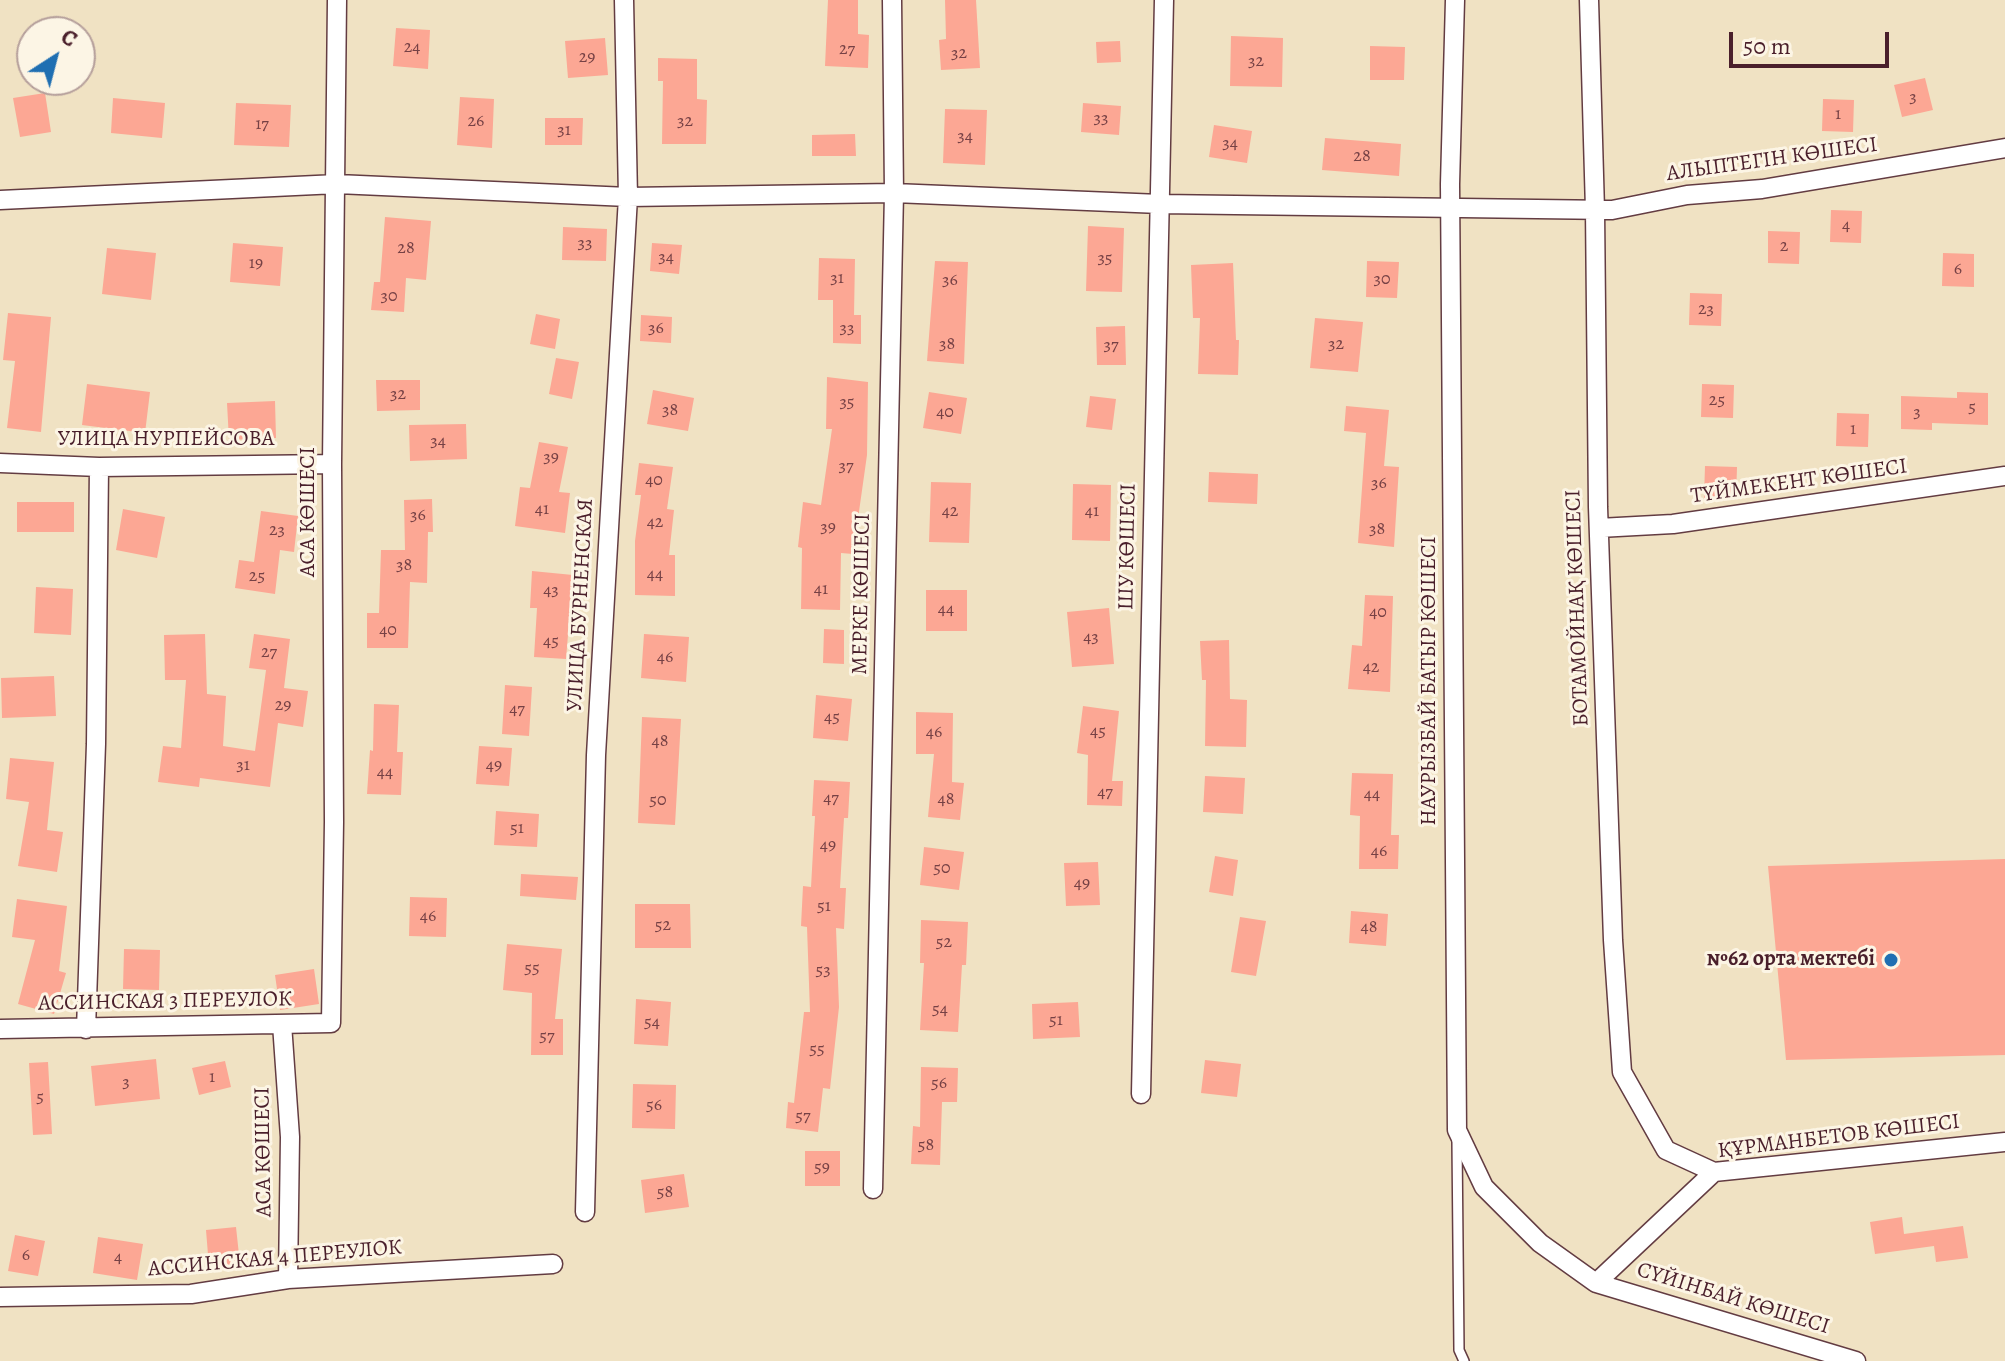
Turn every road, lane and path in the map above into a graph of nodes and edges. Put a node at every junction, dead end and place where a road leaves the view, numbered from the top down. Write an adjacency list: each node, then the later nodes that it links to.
1 (337, 0): 8 (street, АСА КӨШЕСІ)
2 (624, 0): 10 (street, УЛИЦА БУРНЕНСКАЯ)
3 (892, 0): 9 (street, МЕРКЕ КӨШЕСІ)
4 (1164, 0): 12 (street, ШУ КӨШЕСІ)
5 (1455, 0): 13 (street, НАУРЫЗБАЙ БАТЫР КӨШЕСІ)
6 (1589, 0): 14 (street, БОТАМОЙНАҚ КӨШЕСІ)
7 (2005, 148): 14 (street, АЛЫПТЕГІН КӨШЕСІ)
8 (337, 184): 10 (street, АЛЫПТЕГІН КӨШЕСІ); 11 (street, АЛЫПТЕГІН КӨШЕСІ); 16 (street, АСА КӨШЕСІ)
9 (894, 193): 10 (street, АЛЫПТЕГІН КӨШЕСІ); 12 (street, АЛЫПТЕГІН КӨШЕСІ); 28 (street, МЕРКЕ КӨШЕСІ)
10 (628, 197): 29 (street, УЛИЦА БУРНЕНСКАЯ)
11 (0, 200)
12 (1160, 204): 13 (street, АЛЫПТЕГІН КӨШЕСІ); 24 (street, ШУ КӨШЕСІ)
13 (1450, 208): 14 (street, АЛЫПТЕГІН КӨШЕСІ); 25 (street, НАУРЫЗБАЙ БАТЫР КӨШЕСІ)
14 (1595, 210): 19 (street, БОТАМОЙНАҚ КӨШЕСІ)
15 (0, 463): 17 (street, УЛИЦА НУРПЕЙСОВА)
16 (332, 464): 17 (street, УЛИЦА НУРПЕЙСОВА); 20 (street, АСА КӨШЕСІ)
17 (99, 467): 23 (street)
18 (2005, 476): 19 (street, ТҮЙМЕКЕНТ КӨШЕСІ)
19 (1599, 528): 27 (street, БОТАМОЙНАҚ КӨШЕСІ)
20 (331, 1023): 21 (street, АССИНСКАЯ 3 ПЕРЕУЛОК)
21 (282, 1024): 23 (street, АССИНСКАЯ 3 ПЕРЕУЛОК); 31 (street, АСА КӨШЕСІ)
22 (0, 1029): 23 (street, АССИНСКАЯ 3 ПЕРЕУЛОК)
23 (86, 1029)
24 (1141, 1094)
25 (1457, 1130): 32 (street); 34 (lane, НАУРЫЗБАЙ БАТЫР КӨШЕСІ)
26 (2005, 1142): 27 (street, ҚҰРМАНБЕТОВ КӨШЕСІ)
27 (1714, 1172): 32 (street, ҚҰРМАНБЕТОВ КӨШЕСІ)
28 (873, 1189)
29 (585, 1212)
30 (553, 1264): 31 (street, АССИНСКАЯ 4 ПЕРЕУЛОК)
31 (288, 1279): 33 (street, АССИНСКАЯ 4 ПЕРЕУЛОК)
32 (1596, 1283): 35 (street, СҮЙІНБАЙ КӨШЕСІ)
33 (0, 1297)
34 (1464, 1361)
35 (1856, 1361)

